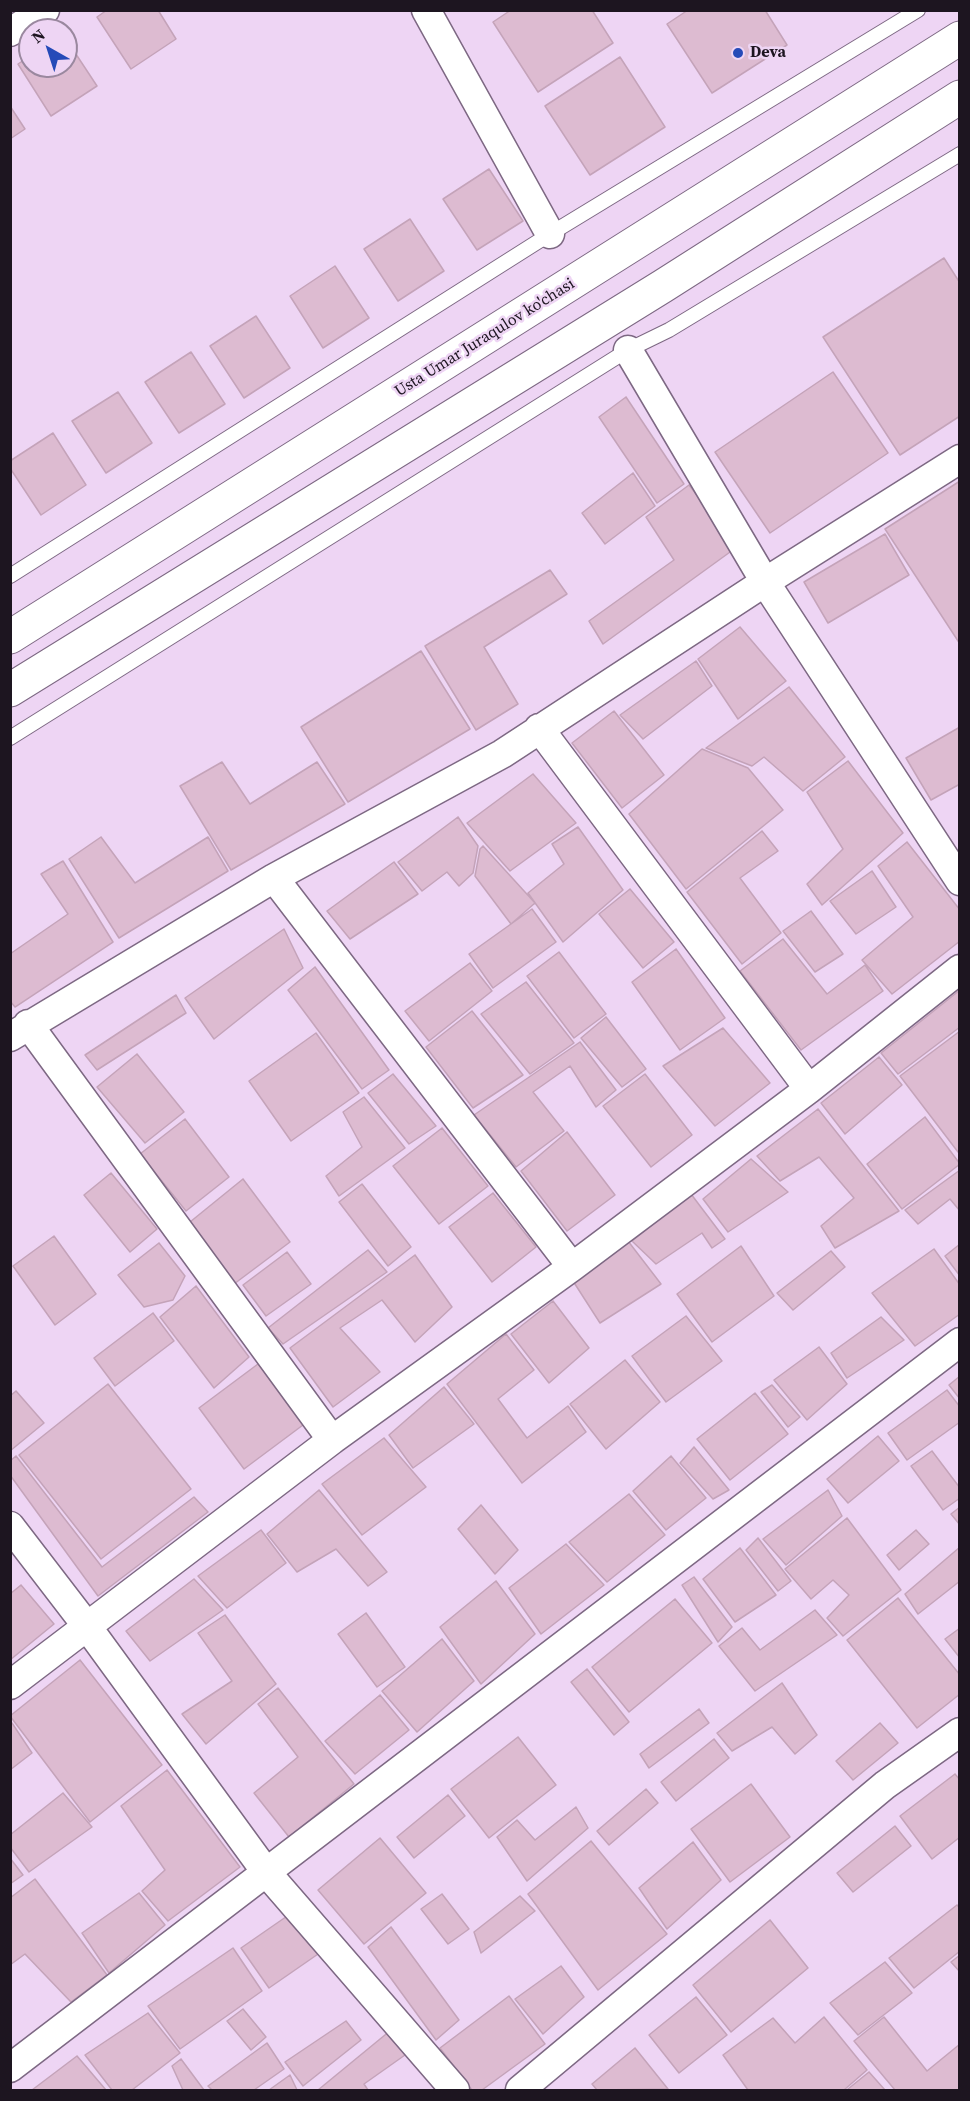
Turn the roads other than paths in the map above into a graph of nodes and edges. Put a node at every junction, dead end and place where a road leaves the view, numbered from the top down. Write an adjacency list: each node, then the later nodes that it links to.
1 (45, 10): 4 (street)
2 (426, 10): 8 (street)
3 (918, 10): 8 (lane)
4 (10, 32)
5 (960, 38): 13 (main road, Usta Umar Juraqulov ko'chasi)
6 (960, 97): 14 (main road)
7 (960, 154): 9 (lane)
8 (550, 234): 11 (lane)
9 (628, 350): 12 (street); 16 (lane)
10 (960, 459): 12 (street)
11 (10, 576)
12 (765, 582): 15 (street); 18 (street)
13 (10, 637)
14 (10, 690)
15 (539, 728): 17 (street); 21 (street)
16 (10, 738)
17 (274, 878): 20 (street); 22 (street)
18 (960, 882)
19 (960, 969): 21 (street)
20 (19, 1030): 24 (street)
21 (809, 1089): 22 (street)
22 (572, 1267): 24 (street)
23 (960, 1342): 29 (street)
24 (332, 1440): 26 (street)
25 (10, 1526): 26 (street)
26 (86, 1625): 27 (street); 29 (street)
27 (10, 1685)
28 (960, 1732): 32 (street)
29 (266, 1872): 30 (street); 31 (street)
30 (10, 2068)
31 (455, 2091)
32 (520, 2091)

